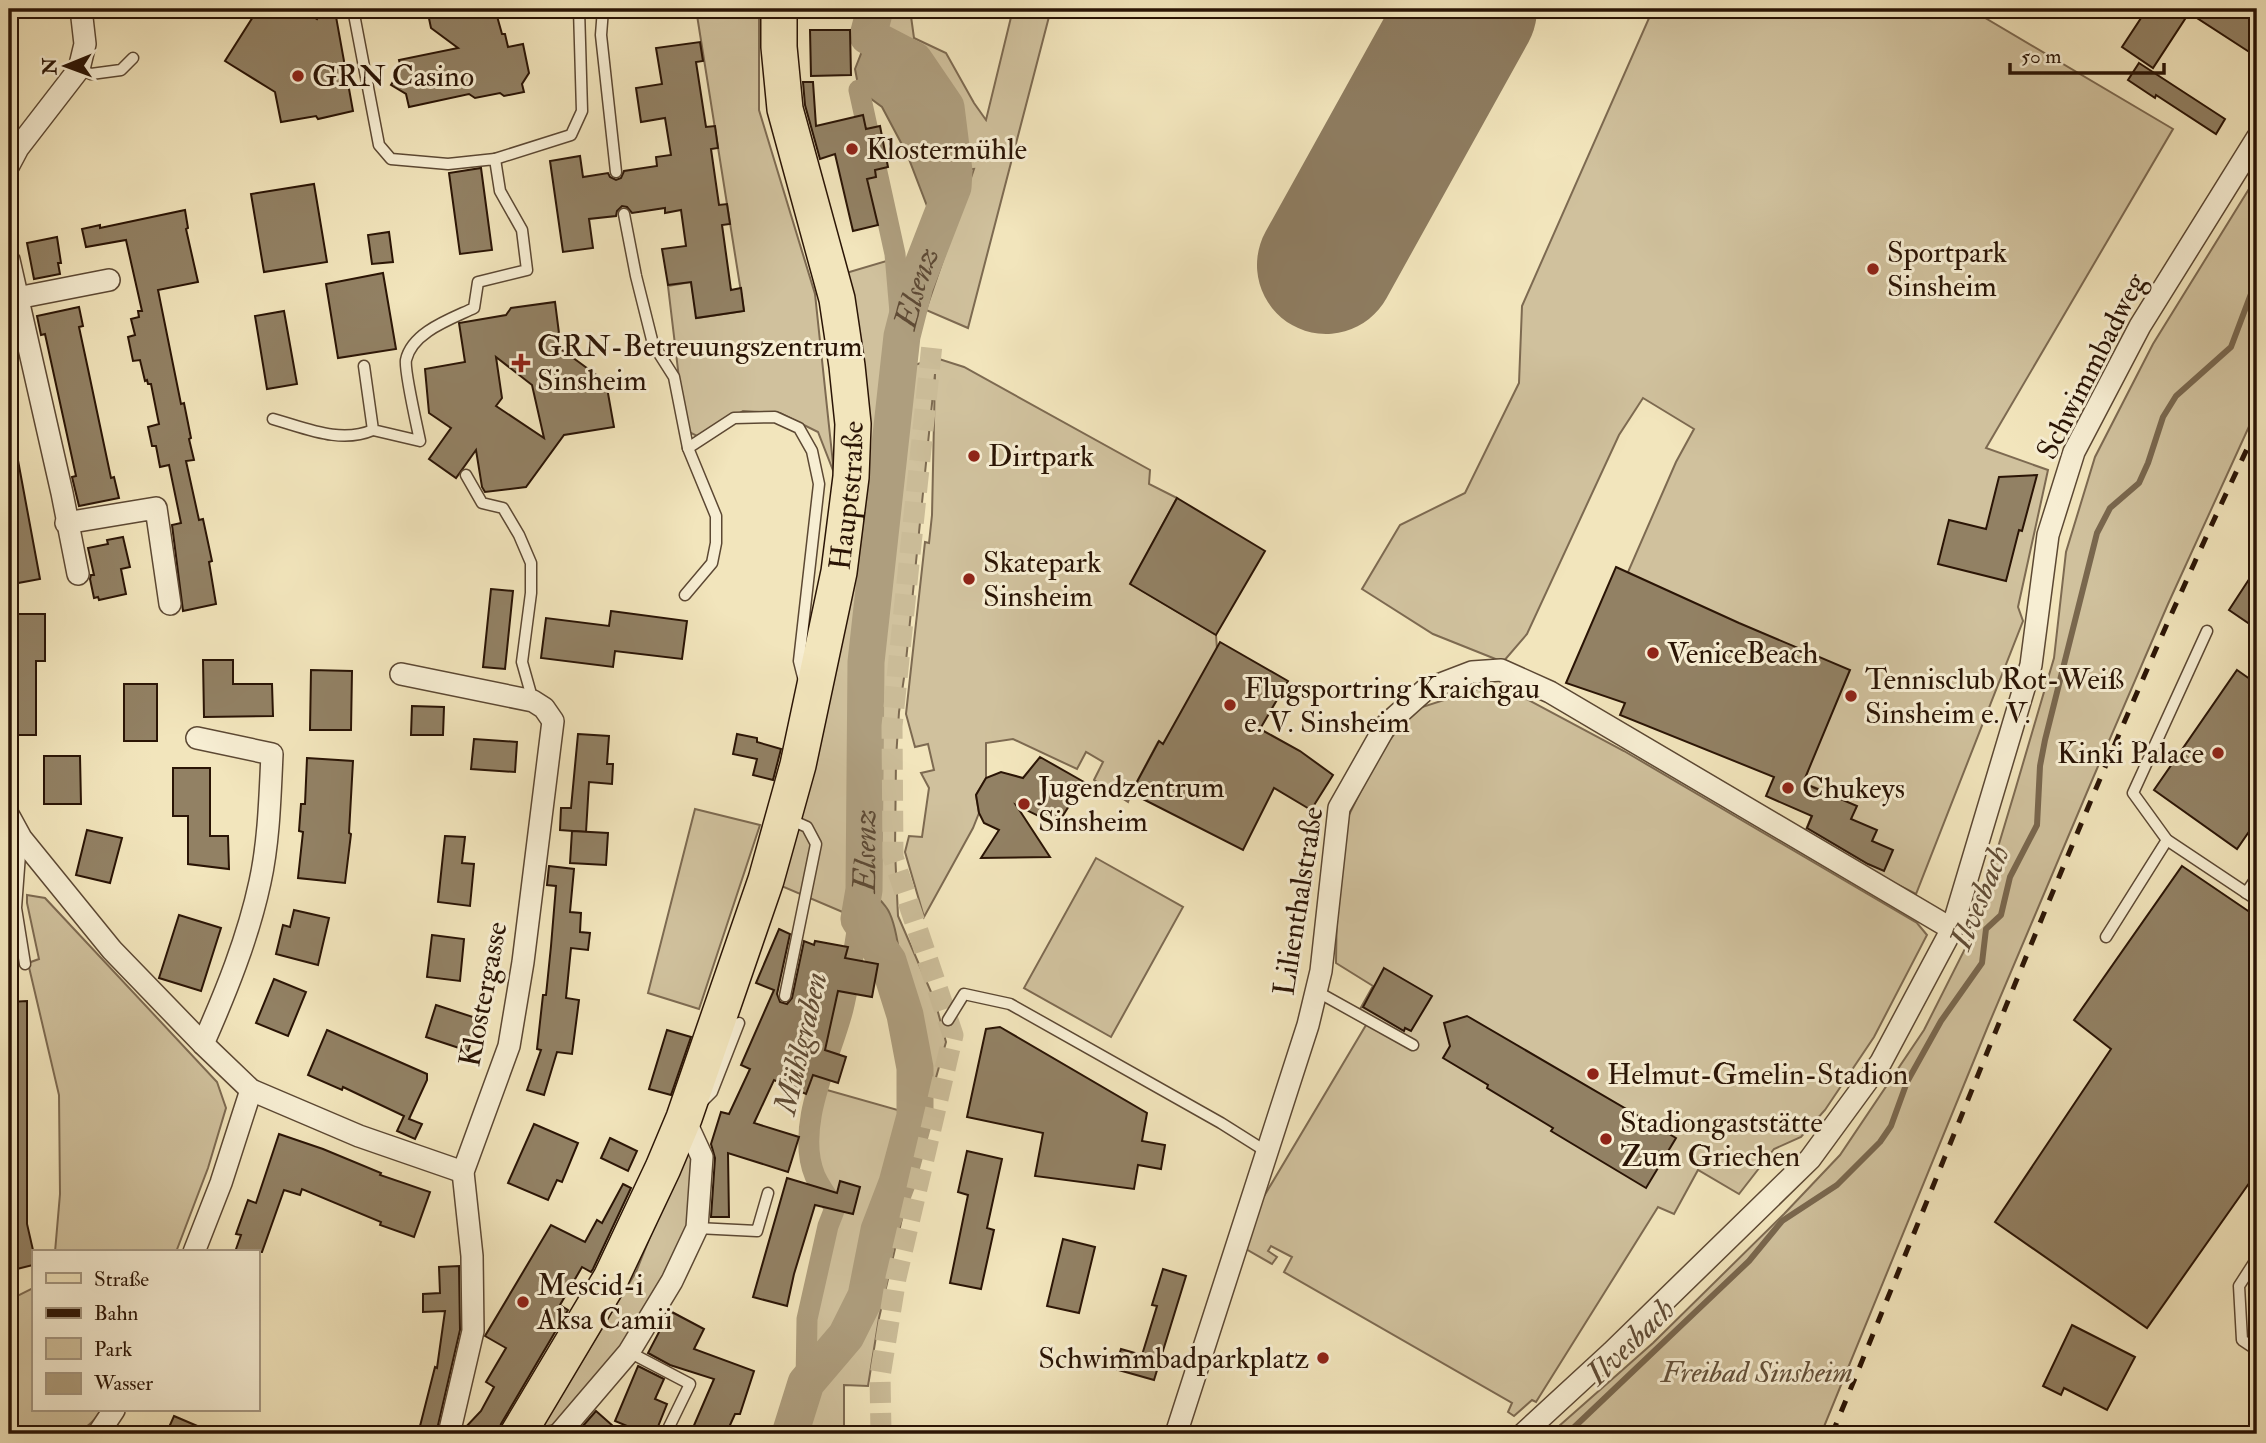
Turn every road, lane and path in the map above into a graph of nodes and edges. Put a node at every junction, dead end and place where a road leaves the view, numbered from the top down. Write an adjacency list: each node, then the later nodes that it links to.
1 (81, 9): 7 (street)
2 (353, 9): 9 (lane)
3 (579, 9): 9 (lane)
4 (603, 9): 11 (lane)
5 (779, 9): 28 (main road, Hauptstraße)
6 (133, 58): 7 (lane)
7 (79, 69): 10 (street)
8 (2257, 138): 37 (street, Schwimmbadweg)
9 (495, 159): 18 (lane)
10 (9, 165)
11 (616, 172)
12 (624, 214): 19 (lane)
13 (9, 260): 15 (street)
14 (109, 280): 15 (street)
15 (17, 298): 21 (street)
16 (364, 366): 18 (lane)
17 (273, 419): 18 (lane)
18 (373, 429)
19 (688, 448): 23 (lane); 28 (lane)
20 (466, 475): 27 (lane)
21 (66, 523): 22 (street); 24 (street)
22 (78, 575)
23 (685, 595)
24 (170, 604)
25 (2207, 631): 32 (lane)
26 (401, 674): 27 (street)
27 (533, 701): 49 (street, Klostergasse)
28 (811, 711): 31 (main road, Hauptstraße)
29 (197, 738): 44 (street)
30 (9, 816): 33 (street)
31 (783, 817): 41 (lane); 47 (main road, Hauptstraße)
32 (2167, 841): 35 (lane); 38 (lane)
33 (15, 845): 39 (lane); 44 (street)
34 (2257, 877): 35 (lane)
35 (2246, 893): 36 (lane)
36 (2257, 900)
37 (1952, 929): 40 (street, Lilienthalstraße); 63 (street, Schwimmbadweg)
38 (2106, 937)
39 (25, 964)
40 (1316, 991): 45 (lane); 48 (street, Lilienthalstraße)
41 (785, 996)
42 (948, 1020): 48 (lane)
43 (738, 1023): 47 (lane, Hauptstraße)
44 (203, 1044): 46 (street)
45 (1413, 1045)
46 (251, 1090): 49 (street); 52 (street)
47 (684, 1118): 51 (street); 60 (main road, Hauptstraße)
48 (1266, 1152): 62 (street, Lilienthalstraße)
49 (463, 1172): 59 (street, Klostergasse)
50 (768, 1193): 51 (lane)
51 (697, 1228): 55 (street)
52 (195, 1250)
53 (2257, 1258): 54 (lane)
54 (2257, 1350)
55 (629, 1352): 57 (lane); 61 (street)
56 (113, 1412): 58 (street)
57 (669, 1427)
58 (98, 1434)
59 (449, 1434)
60 (518, 1434)
61 (559, 1434)
62 (1176, 1434)
63 (1523, 1434)

